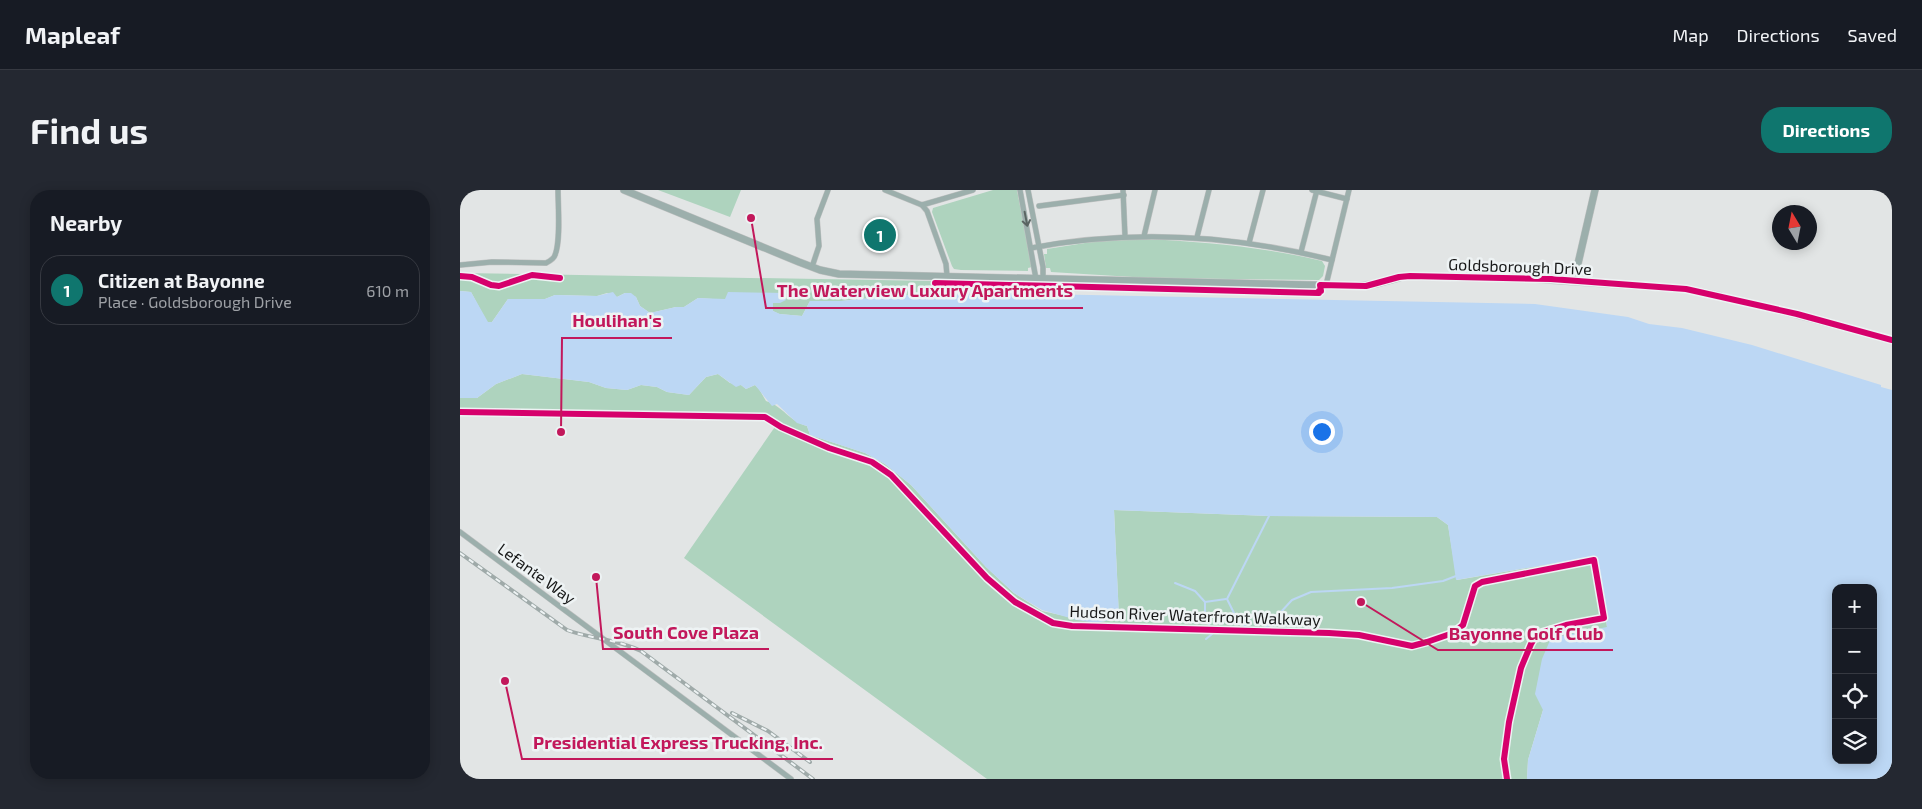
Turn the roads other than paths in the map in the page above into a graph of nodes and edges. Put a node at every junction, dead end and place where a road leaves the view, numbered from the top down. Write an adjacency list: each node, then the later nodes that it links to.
1 (558, 190): 26 (street)
2 (624, 190): 27 (street, Goldsborough Drive)
3 (828, 190): 27 (street)
4 (885, 190): 16 (street)
5 (973, 190): 16 (street)
6 (1020, 190): 23 (street, one-way to 23)
7 (1028, 190): 22 (street)
8 (1155, 190): 19 (street)
9 (1209, 190): 20 (street)
10 (1263, 190): 21 (street)
11 (1315, 190): 15 (street); 24 (street)
12 (1349, 190): 15 (street)
13 (1595, 190): 30 (street)
14 (1124, 193): 17 (street); 18 (street)
15 (1346, 199): 25 (street)
16 (922, 205): 28 (street)
17 (1039, 206)
18 (1126, 236): 19 (street); 22 (street)
19 (1144, 236): 20 (street)
20 (1197, 237): 21 (street)
21 (1249, 243): 24 (street)
22 (1039, 246): 23 (street); 29 (street)
23 (1031, 248): 29 (street)
24 (1301, 252): 25 (street)
25 (1332, 260): 31 (street)
26 (460, 265)
27 (812, 267): 28 (street, Goldsborough Drive)
28 (946, 276): 29 (street, Goldsborough Drive)
29 (1040, 279): 31 (street, Goldsborough Drive)
30 (1574, 281): 31 (street, Goldsborough Drive); 32 (street, Goldsborough Drive)
31 (1326, 285)
32 (1720, 296): 33 (street)
33 (1892, 340)
34 (460, 532): 35 (street, Lefante Way)
35 (791, 779)

